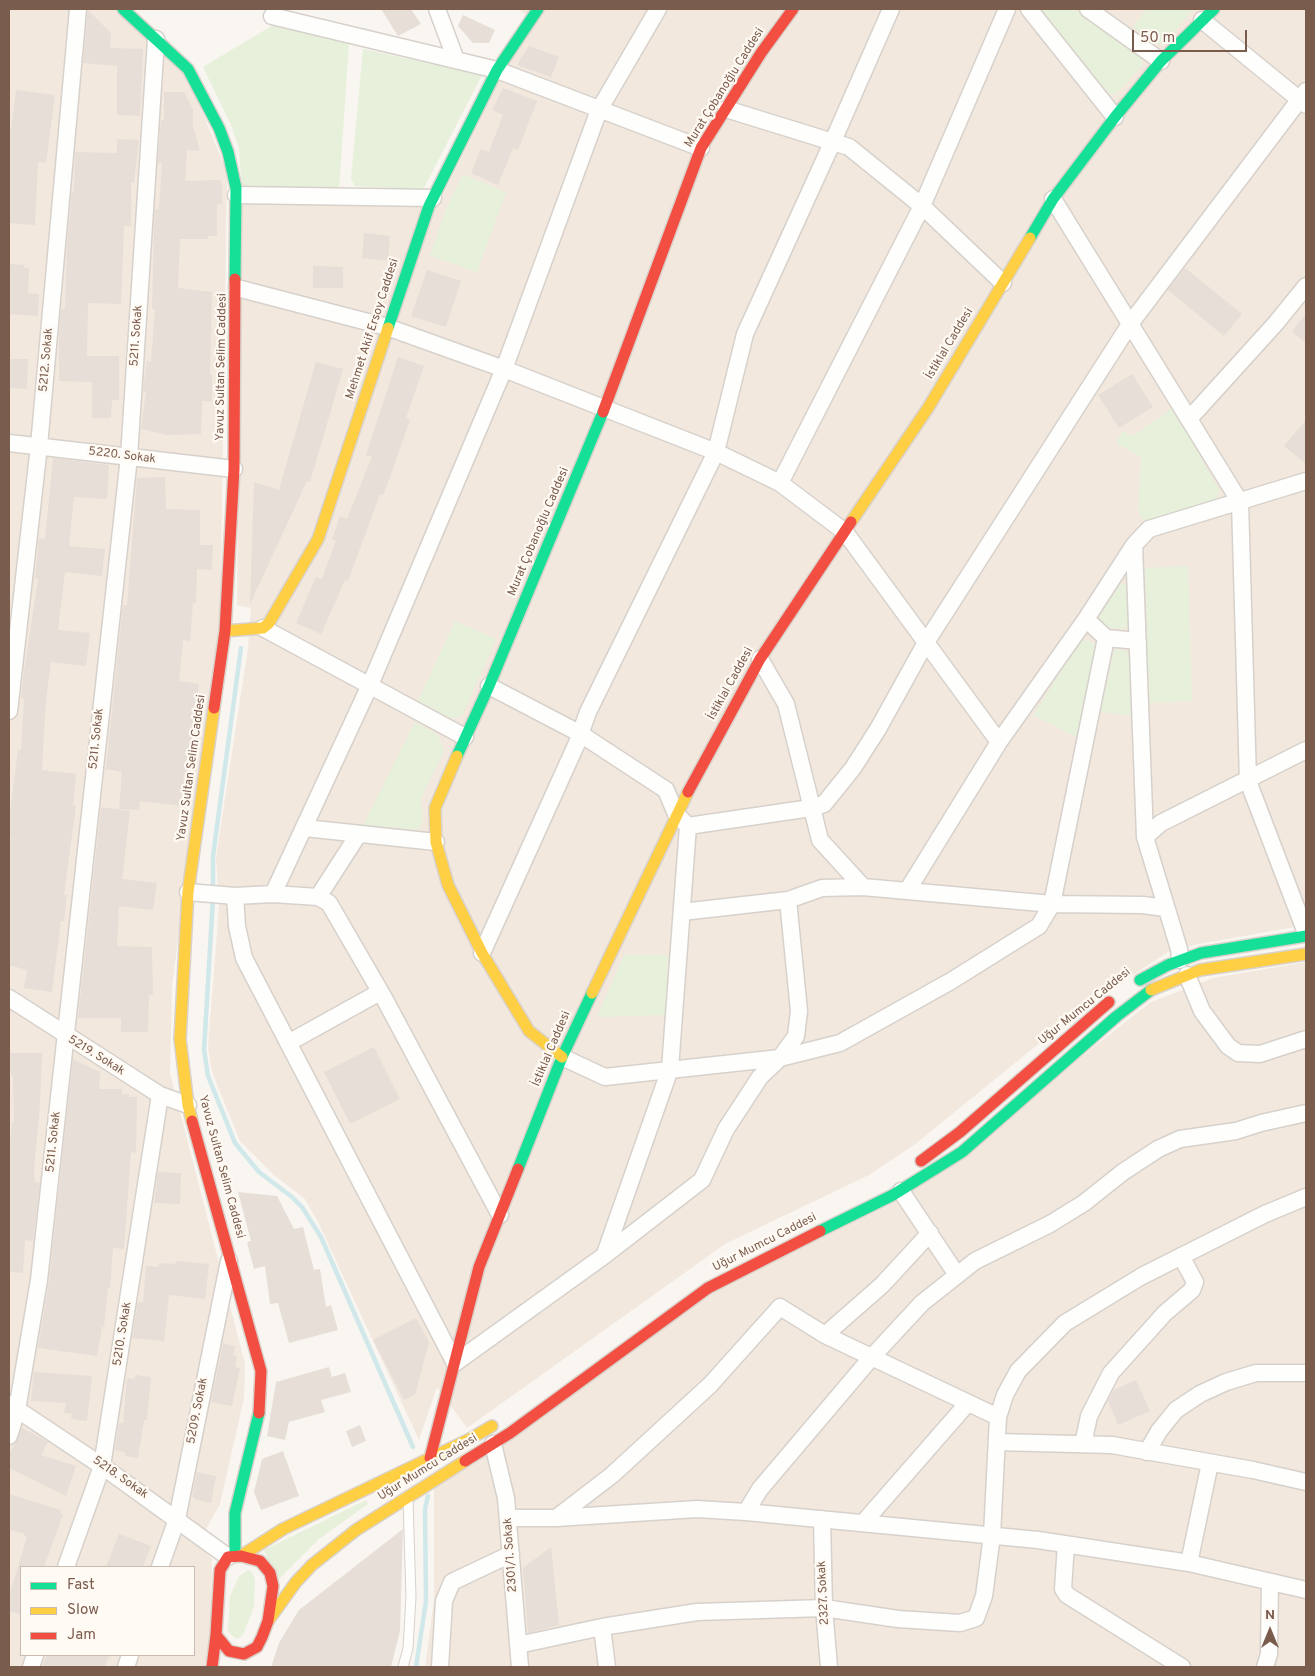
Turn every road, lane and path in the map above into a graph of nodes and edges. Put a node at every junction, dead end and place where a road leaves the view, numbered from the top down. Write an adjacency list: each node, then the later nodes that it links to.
1 (78, 9): 37 (street, 5212. Sokak)
2 (124, 9): 14 (street, Yavuz Sultan Selim Caddesi)
3 (436, 9): 15 (street)
4 (538, 9): 17 (street, Mehmet Akif Ersoy Caddesi)
5 (658, 9): 20 (street)
6 (793, 9): 19 (street, Murat Çobanoğlu Caddesi)
7 (891, 9): 22 (street)
8 (1007, 9): 27 (street)
9 (1029, 9): 21 (street)
10 (1088, 9): 16 (street)
11 (1214, 9): 13 (street, İstiklal Caddesi)
12 (272, 16): 15 (street)
13 (1202, 20): 16 (street, İstiklal Caddesi); 18 (street)
14 (156, 39): 24 (street, Yavuz Sultan Selim Caddesi); 39 (street, 5211. Sokak)
15 (456, 60): 17 (street)
16 (1161, 61): 21 (street, İstiklal Caddesi)
17 (496, 70): 20 (street); 25 (street, Mehmet Akif Ersoy Caddesi)
18 (1304, 99): 31 (street)
19 (726, 109): 22 (street); 23 (street, Murat Çobanoğlu Caddesi)
20 (599, 110): 23 (street); 33 (street)
21 (1115, 117): 26 (street, İstiklal Caddesi)
22 (833, 141): 27 (street); 38 (street)
23 (701, 148): 34 (street, Murat Çobanoğlu Caddesi)
24 (236, 195): 25 (street); 30 (street, Yavuz Sultan Selim Caddesi)
25 (433, 198): 32 (street, Mehmet Akif Ersoy Caddesi)
26 (1053, 199): 28 (street, İstiklal Caddesi); 31 (street)
27 (922, 206): 28 (street); 42 (street)
28 (1003, 283): 44 (street, İstiklal Caddesi)
29 (1306, 286): 35 (street)
30 (237, 288): 32 (street); 40 (street, Yavuz Sultan Selim Caddesi)
31 (1130, 324): 35 (street); 51 (street)
32 (388, 327): 33 (street); 47 (street, Mehmet Akif Ersoy Caddesi)
33 (504, 369): 34 (street); 53 (street)
34 (605, 408): 38 (street); 54 (street, Murat Çobanoğlu Caddesi)
35 (1189, 419): 43 (street)
36 (9, 443): 37 (street, 5220. Sokak)
37 (39, 446): 39 (street, 5220. Sokak); 55 (street, 5212. Sokak)
38 (716, 452): 42 (street); 56 (street)
39 (129, 457): 40 (street, 5220. Sokak); 85 (street, 5211. Sokak)
40 (234, 469): 48 (street, Yavuz Sultan Selim Caddesi)
41 (1306, 481): 43 (street)
42 (780, 484): 44 (street)
43 (1240, 502): 45 (street); 60 (street)
44 (845, 532): 51 (street); 52 (street, İstiklal Caddesi)
45 (1134, 545): 46 (street); 50 (street)
46 (1086, 619): 49 (street); 58 (street)
47 (263, 628): 48 (street); 53 (street)
48 (225, 631): 70 (street, Yavuz Sultan Selim Caddesi)
49 (1106, 638): 50 (street); 75 (street)
50 (1138, 641): 66 (street)
51 (925, 644): 58 (street); 61 (street)
52 (760, 659): 61 (street); 62 (street, İstiklal Caddesi)
53 (370, 685): 57 (street); 64 (street)
54 (489, 686): 56 (street); 57 (street, Murat Çobanoğlu Caddesi)
55 (9, 712)
56 (579, 733): 62 (street); 79 (street)
57 (465, 736): 67 (street, Murat Çobanoğlu Caddesi)
58 (999, 742): 69 (street)
59 (1306, 750): 60 (street)
60 (1248, 780): 66 (street); 78 (street)
61 (811, 808): 63 (street); 68 (street)
62 (676, 814): 63 (street); 88 (street, İstiklal Caddesi)
63 (688, 826): 77 (street)
64 (305, 828): 65 (street); 71 (street)
65 (358, 835): 67 (street); 73 (street)
66 (1145, 836): 76 (street)
67 (436, 842): 79 (street, Murat Çobanoğlu Caddesi)
68 (863, 887): 69 (street); 74 (street)
69 (907, 891): 75 (street)
70 (196, 893): 72 (street); 92 (street, Yavuz Sultan Selim Caddesi)
71 (273, 894): 72 (street); 73 (street)
72 (229, 896): 87 (street)
73 (318, 897): 83 (street)
74 (788, 900): 77 (street); 89 (street)
75 (1052, 904): 76 (street); 89 (street)
76 (1165, 908): 81 (street)
77 (682, 912): 90 (street)
78 (1306, 934): 81 (street, Uğur Mumcu Caddesi)
79 (482, 953): 88 (street, Murat Çobanoğlu Caddesi)
80 (1306, 954): 82 (street, Uğur Mumcu Caddesi)
81 (1180, 960): 94 (street, Uğur Mumcu Caddesi)
82 (1188, 975): 86 (street); 95 (street, Uğur Mumcu Caddesi)
83 (380, 992): 87 (street); 97 (street)
84 (9, 998): 85 (street, 5219. Sokak)
85 (65, 1036): 91 (street, 5219. Sokak); 108 (street, 5211. Sokak)
86 (1306, 1039)
87 (288, 1043): 105 (street)
88 (562, 1056): 90 (street); 97 (street, İstiklal Caddesi)
89 (780, 1058): 90 (street); 100 (street)
90 (670, 1069): 100 (street)
91 (160, 1095): 92 (street, 5219. Sokak); 118 (street, 5210. Sokak)
92 (188, 1105): 99 (street, Yavuz Sultan Selim Caddesi)
93 (1306, 1114): 102 (street)
94 (910, 1168)
95 (902, 1191): 98 (street); 113 (street, Uğur Mumcu Caddesi)
96 (1305, 1204): 101 (street)
97 (500, 1215): 105 (street, İstiklal Caddesi)
98 (930, 1233): 102 (street); 103 (street)
99 (230, 1254): 122 (street, 5209. Sokak); 130 (street, Yavuz Sultan Selim Caddesi)
100 (605, 1254): 105 (street)
101 (1180, 1256): 109 (street); 114 (street)
102 (957, 1275): 104 (street)
103 (825, 1335): 104 (street); 124 (street)
104 (870, 1358): 107 (street); 121 (street)
105 (455, 1363): 116 (street, İstiklal Caddesi)
106 (1306, 1372): 115 (street)
107 (967, 1404): 109 (street); 126 (street)
108 (13, 1407): 111 (street, 5211. Sokak); 118 (street, 5218. Sokak)
109 (998, 1417): 112 (street)
110 (502, 1419): 116 (street, Uğur Mumcu Caddesi)
111 (9, 1436)
112 (997, 1442): 114 (street); 127 (street)
113 (493, 1444): 120 (street, Uğur Mumcu Caddesi); 123 (street, 2301/1. Sokak)
114 (1083, 1444): 115 (street)
115 (1148, 1452): 117 (street)
116 (430, 1458): 130 (street, Uğur Mumcu Caddesi)
117 (1210, 1463): 119 (street); 131 (street)
118 (102, 1466): 122 (street, 5218. Sokak); 132 (street, 5210. Sokak)
119 (1306, 1482)
120 (408, 1497): 137 (street, Uğur Mumcu Caddesi); 145 (lane)
121 (746, 1512): 124 (street); 125 (street)
122 (177, 1518): 130 (street, 5218. Sokak); 133 (street, 5209. Sokak)
123 (508, 1518): 124 (street); 129 (street, 2301/1. Sokak)
124 (556, 1518)
125 (822, 1519): 126 (street); 136 (street, 2327. Sokak)
126 (863, 1523): 127 (street)
127 (992, 1535): 128 (street); 136 (street)
128 (1066, 1544): 131 (street); 143 (street)
129 (511, 1554): 140 (street, 2301/1. Sokak); 146 (street)
130 (235, 1557): 137 (street); 139 (street, Yavuz Sultan Selim Caddesi)
131 (1189, 1563): 134 (street)
132 (66, 1566)
133 (160, 1566)
134 (1270, 1582): 135 (street); 151 (street)
135 (1306, 1590)
136 (824, 1608): 138 (street); 149 (street, 2327. Sokak)
137 (268, 1621): 141 (street)
138 (602, 1627): 140 (street); 148 (street)
139 (216, 1635): 141 (street); 144 (street, Yavuz Sultan Selim Caddesi)
140 (518, 1645): 147 (street, 2301/1. Sokak)
141 (256, 1647): 142 (street)
142 (252, 1660)
143 (1160, 1661): 150 (street)
144 (212, 1667)
145 (403, 1667)
146 (440, 1667)
147 (520, 1667)
148 (607, 1667)
149 (829, 1667)
150 (1182, 1667)
151 (1266, 1667)

